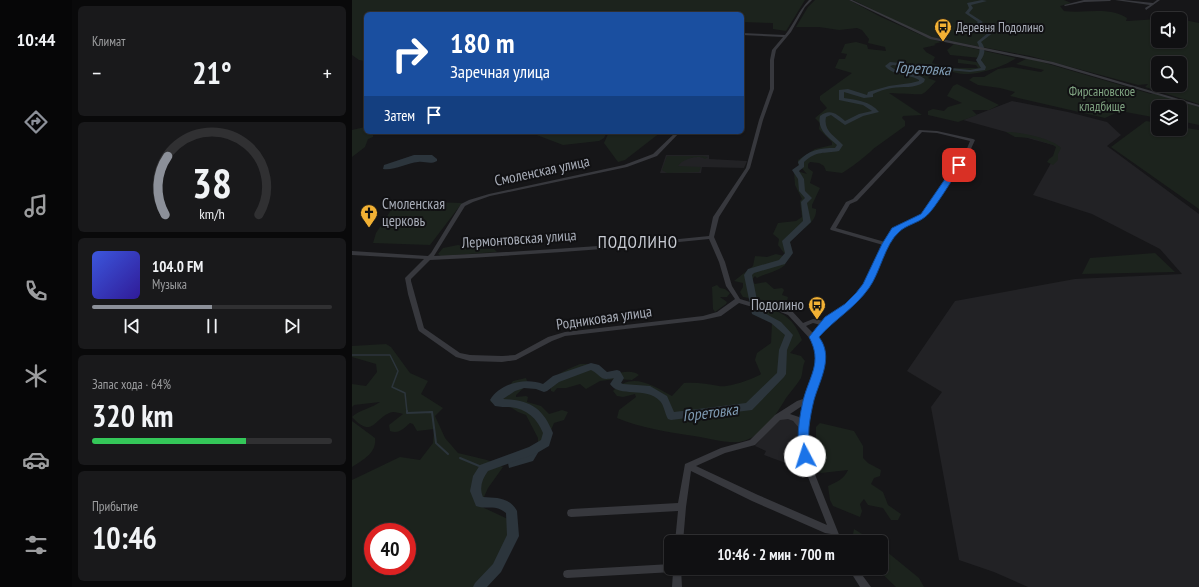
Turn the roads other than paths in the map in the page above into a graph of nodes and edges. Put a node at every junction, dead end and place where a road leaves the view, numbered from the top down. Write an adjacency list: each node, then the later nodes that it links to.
1 (811, 0): 10 (street)
2 (850, 0): 11 (street)
3 (1110, 0): 7 (street)
4 (1116, 0): 6 (street)
5 (1159, 0): 6 (street)
6 (1153, 4): 8 (street)
7 (1065, 5)
8 (1146, 9)
9 (744, 34): 10 (street)
10 (786, 36): 13 (street)
11 (1199, 106)
12 (676, 134): 16 (street, Смоленская улица)
13 (711, 237): 16 (street, Лермонтовская улица); 17 (street)
14 (886, 244): 14 (street); 18 (street)
15 (352, 253): 16 (street, Лермонтовская улица)
16 (430, 258): 17 (street, Родниковая улица)
17 (738, 300): 19 (street)
18 (826, 324): 19 (street); 20 (street)
19 (802, 325): 20 (street)
20 (813, 337): 21 (street)
21 (809, 400): 22 (street); 23 (street)
22 (778, 417): 23 (street); 24 (street)
23 (804, 428): 27 (street)
24 (688, 466): 25 (street); 27 (street)
25 (682, 507): 26 (street); 28 (street)
26 (571, 513)
27 (833, 530): 29 (street)
28 (680, 535)
29 (835, 535)
30 (664, 568): 31 (street)
31 (567, 574)
32 (677, 575): 34 (street)
33 (857, 575): 35 (street)
34 (676, 587)
35 (866, 587)

